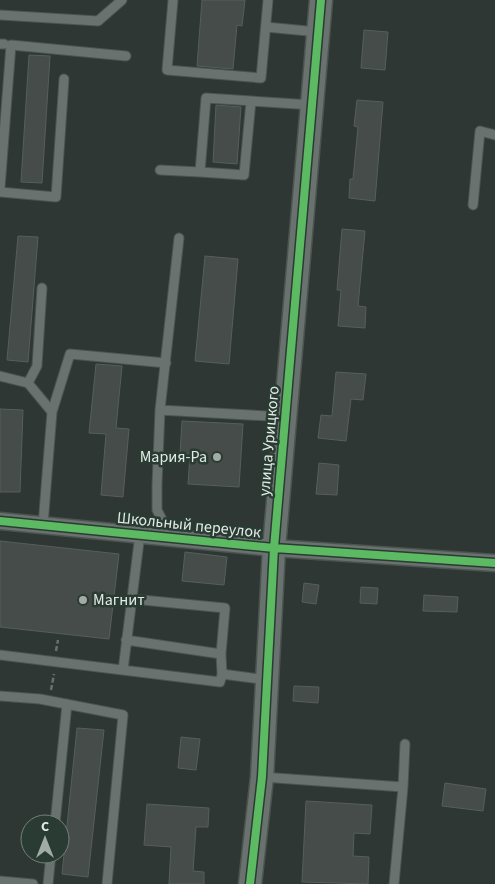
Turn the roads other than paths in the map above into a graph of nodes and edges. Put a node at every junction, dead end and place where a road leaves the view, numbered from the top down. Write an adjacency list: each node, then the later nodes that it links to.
1 (122, 0): 5 (lane)
2 (173, 0): 6 (lane)
3 (268, 0): 6 (lane)
4 (321, 0): 7 (street, улица Урицкого)
5 (0, 15)
6 (266, 27): 7 (lane)
7 (318, 32): 11 (street, улица Урицкого)
8 (126, 56): 15 (lane)
9 (64, 79): 16 (lane)
10 (251, 101): 11 (lane); 14 (lane); 14 (lane)
11 (312, 105): 25 (street, улица Урицкого)
12 (495, 135): 17 (lane)
13 (160, 170): 14 (lane)
14 (200, 172)
15 (0, 188)
16 (0, 192)
17 (473, 205)
18 (179, 238): 20 (lane)
19 (42, 288): 22 (lane)
20 (166, 363): 23 (lane); 24 (lane)
21 (0, 376): 22 (lane)
22 (28, 383): 24 (lane)
23 (160, 410): 25 (lane); 29 (lane)
24 (52, 412): 27 (lane)
25 (285, 417): 30 (street, улица Урицкого)
26 (0, 521): 27 (street, Школьный переулок)
27 (43, 525): 28 (street, Школьный переулок)
28 (140, 534): 29 (street, Школьный переулок); 32 (lane)
29 (170, 538): 30 (street, Школьный переулок)
30 (274, 548): 31 (street, Школьный переулок); 38 (street, улица Урицкого)
31 (495, 563)
32 (132, 598): 33 (lane); 34 (lane)
33 (126, 640): 34 (lane); 36 (lane)
34 (221, 654): 37 (lane)
35 (0, 655): 36 (lane)
36 (123, 670): 37 (lane)
37 (222, 674): 38 (lane)
38 (267, 680): 42 (street, улица Урицкого)
39 (0, 696): 40 (lane)
40 (67, 704): 44 (lane); 49 (lane)
41 (405, 744): 43 (lane)
42 (262, 777): 43 (lane); 50 (street, улица Урицкого)
43 (403, 787): 51 (lane)
44 (55, 814)
45 (51, 864): 48 (lane)
46 (0, 881): 47 (lane)
47 (33, 884)
48 (48, 884)
49 (107, 884)
50 (250, 884)
51 (394, 884)

